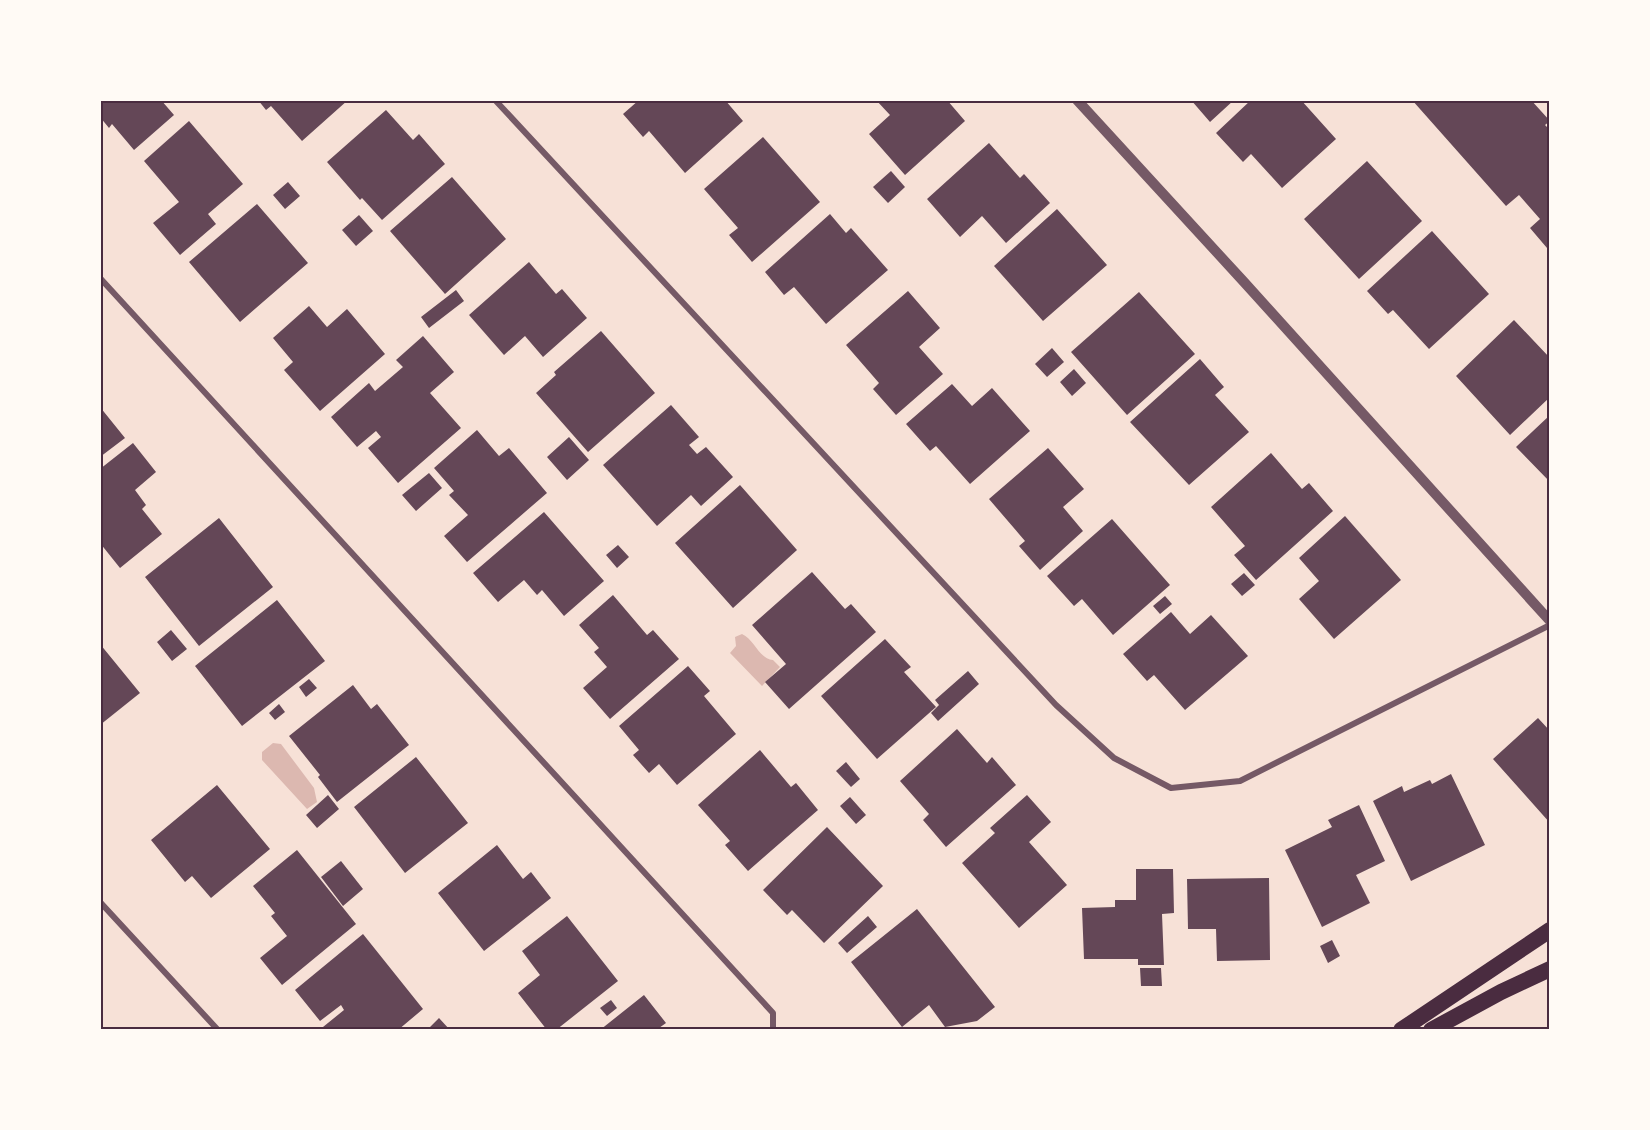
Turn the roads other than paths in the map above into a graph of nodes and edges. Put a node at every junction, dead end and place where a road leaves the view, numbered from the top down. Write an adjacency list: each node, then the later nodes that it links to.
1 (495, 100): 4 (street)
2 (1077, 100): 4 (street)
3 (100, 278): 9 (street)
4 (1550, 623)
5 (100, 902): 8 (street)
6 (1550, 930): 10 (highway)
7 (1550, 969): 11 (highway)
8 (218, 1029)
9 (772, 1029)
10 (1401, 1029)
11 (1431, 1029)

